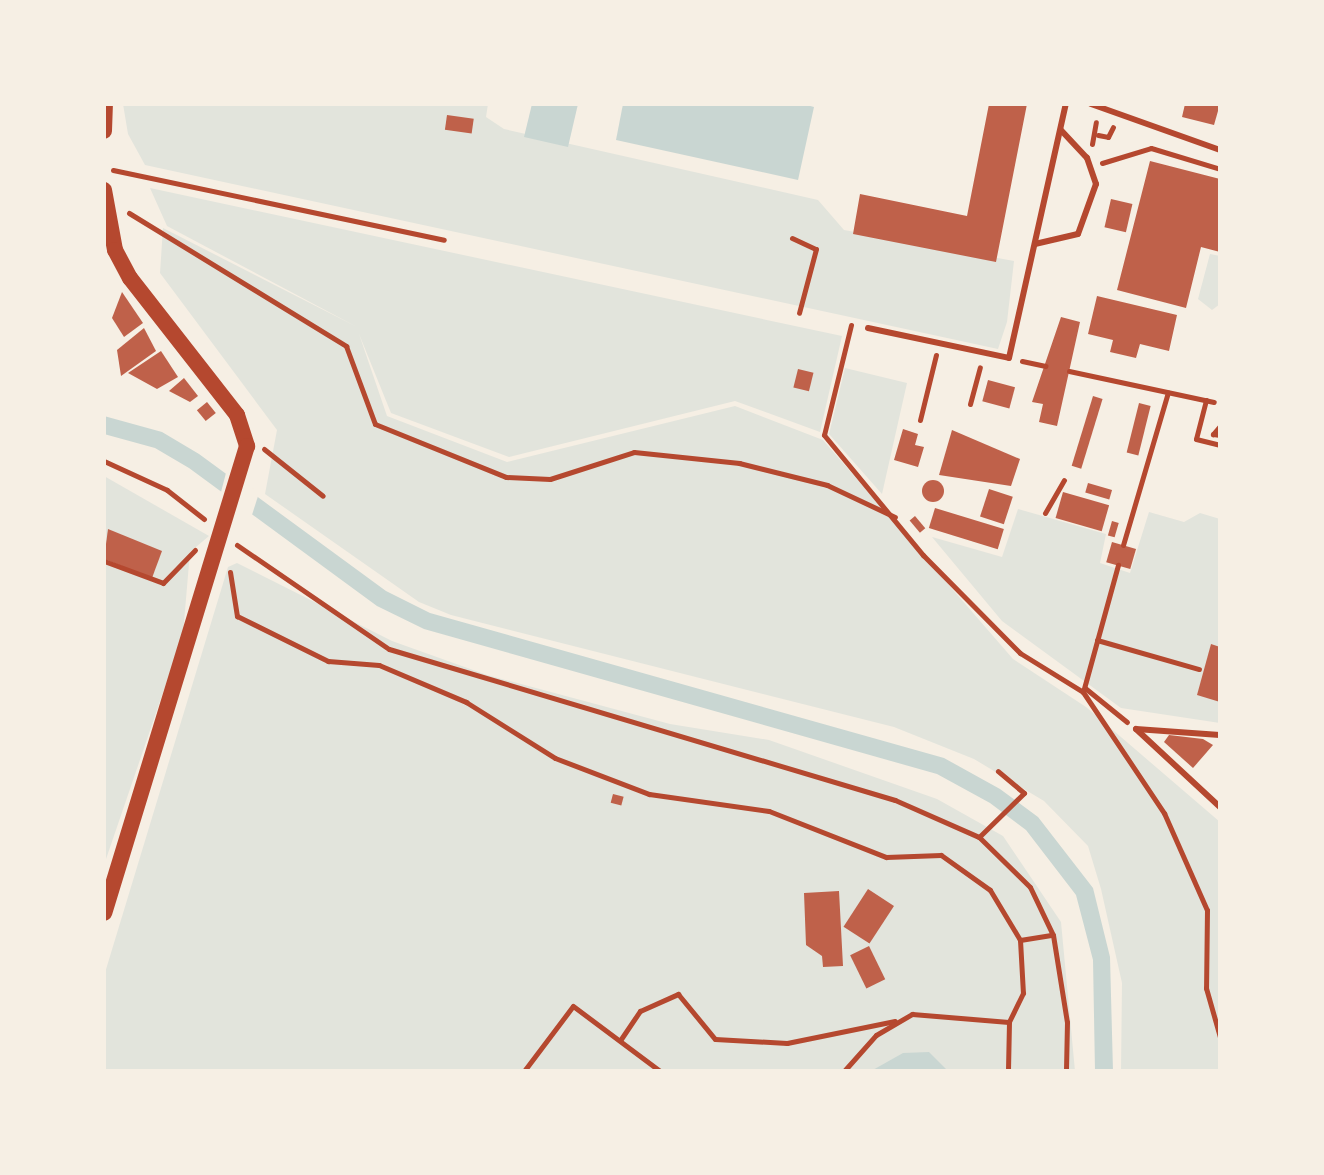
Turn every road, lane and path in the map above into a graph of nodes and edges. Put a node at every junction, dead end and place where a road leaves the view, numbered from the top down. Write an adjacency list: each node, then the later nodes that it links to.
1 (105, 104): 5 (main road)
2 (1066, 104): 4 (lane)
3 (1091, 104): 7 (lane)
4 (1061, 130): 8 (lane); 16 (lane)
5 (104, 131)
6 (1098, 135): 8 (path)
7 (1220, 150)
8 (1084, 154): 9 (lane)
9 (1092, 166): 11 (path); 16 (lane)
10 (104, 168): 15 (path)
11 (1220, 169)
12 (104, 190): 17 (main road)
13 (129, 214): 39 (path)
14 (792, 238): 18 (path)
15 (444, 240)
16 (1035, 244): 23 (lane)
17 (109, 254): 32 (main road)
18 (799, 313)
19 (851, 324): 39 (path)
20 (868, 328): 21 (lane)
21 (939, 343): 22 (lane); 30 (path)
22 (984, 353): 23 (lane); 29 (path)
23 (1009, 358): 24 (path)
24 (1045, 366)
25 (1069, 371): 26 (path)
26 (1168, 392): 27 (path); 41 (path)
27 (1206, 400): 28 (path); 34 (path)
28 (1214, 402)
29 (970, 404)
30 (920, 420)
31 (1220, 426): 33 (path)
32 (245, 433): 37 (path); 40 (main road)
33 (1220, 435)
34 (1220, 445)
35 (104, 461): 40 (path)
36 (1064, 480): 38 (path)
37 (323, 496)
38 (1045, 513)
39 (895, 517): 46 (path)
40 (226, 531): 42 (path); 51 (path); 52 (main road); 54 (path)
41 (1123, 545)
42 (104, 561)
43 (1118, 565): 44 (path)
44 (1097, 640): 45 (path); 46 (path)
45 (1199, 669)
46 (1084, 690): 47 (path); 57 (path)
47 (1136, 729): 48 (lane); 50 (lane)
48 (1220, 735)
49 (998, 771): 51 (path)
50 (1220, 807)
51 (979, 837): 53 (path)
52 (104, 913)
53 (1053, 935): 54 (path); 63 (path)
54 (1020, 940): 56 (path)
55 (895, 1021): 56 (path); 58 (path); 61 (path)
56 (1009, 1022): 62 (path)
57 (1220, 1037)
58 (621, 1039): 59 (path); 60 (path)
59 (524, 1071)
60 (660, 1071)
61 (844, 1071)
62 (1008, 1071)
63 (1066, 1071)

